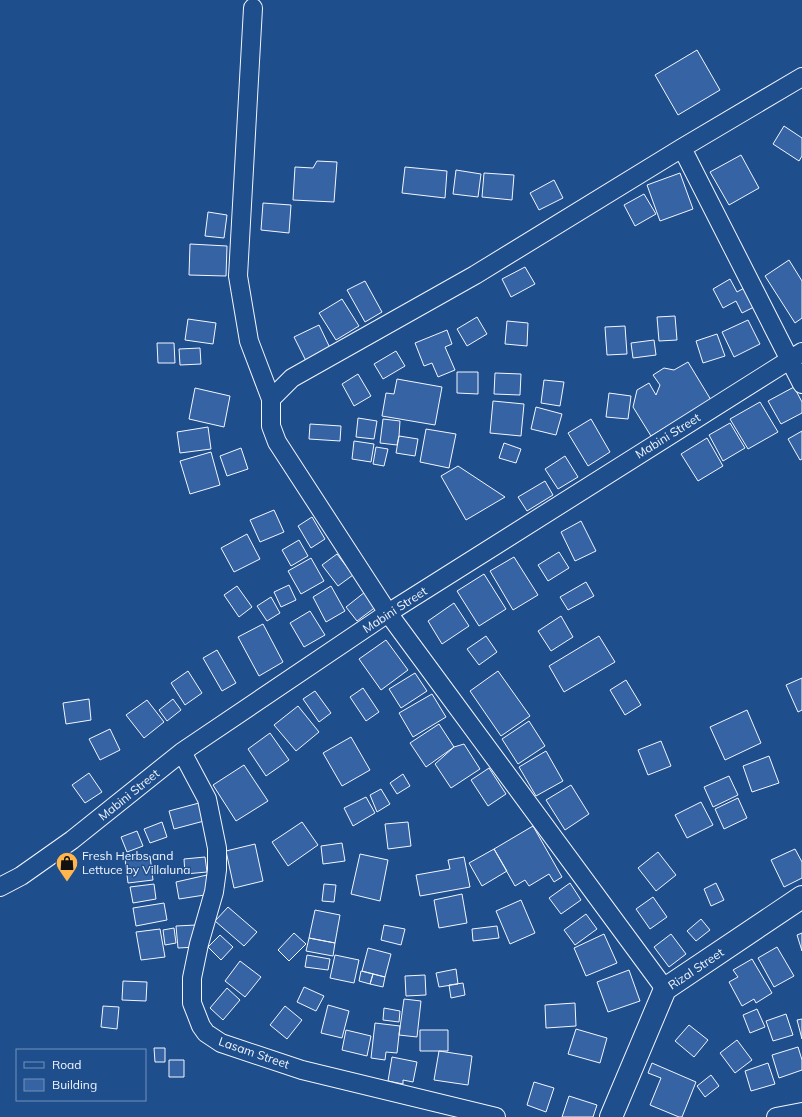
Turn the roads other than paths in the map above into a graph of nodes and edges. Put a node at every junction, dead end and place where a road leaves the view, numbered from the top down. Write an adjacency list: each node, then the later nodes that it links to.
1 (253, 8): 6 (street)
2 (802, 77): 3 (street)
3 (682, 148): 4 (street); 6 (street)
4 (796, 356): 5 (street); 7 (street, Mabini Street)
5 (802, 384)
6 (271, 399): 7 (street)
7 (388, 613): 8 (street, Mabini Street); 11 (street)
8 (182, 752): 9 (street, Mabini Street); 13 (street, Lasam Street)
9 (0, 887)
10 (802, 897): 11 (street, Rizal Street)
11 (665, 989): 14 (street, Rizal Street)
12 (802, 1112): 15 (street)
13 (496, 1117)
14 (611, 1117)
15 (776, 1117)

